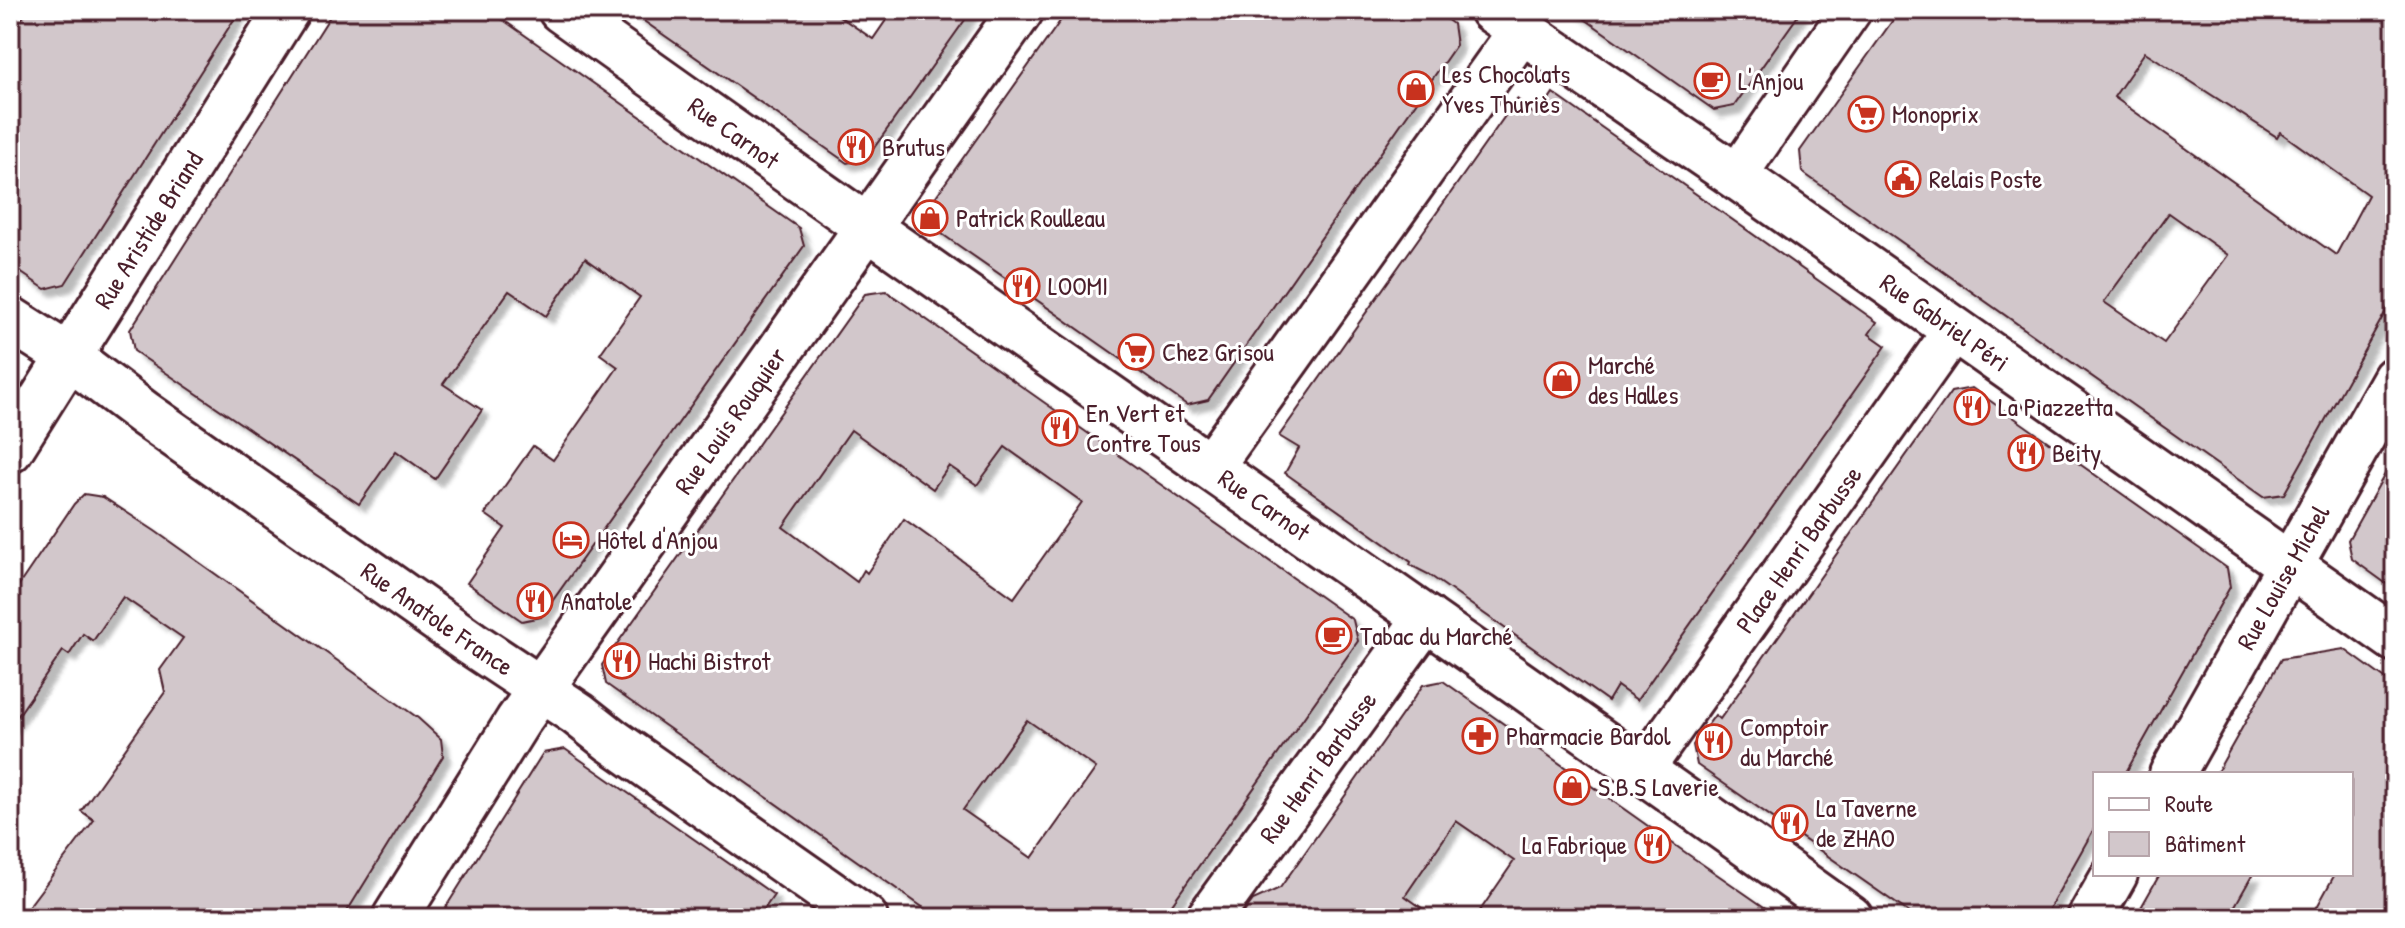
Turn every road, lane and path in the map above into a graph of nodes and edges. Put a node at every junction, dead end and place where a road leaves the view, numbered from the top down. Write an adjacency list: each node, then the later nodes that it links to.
1 (287, 10): 10 (street, Rue Aristide Briand)
2 (561, 10): 7 (street, Rue Carnot)
3 (1021, 10): 7 (street, Rue Louis Rouquier)
4 (1851, 10): 6 (street)
5 (1507, 20): 9 (street, Rue Gabriel Péri); 13 (street)
6 (1743, 166)
7 (867, 228): 13 (street, Rue Carnot); 17 (street, Rue Louis Rouquier)
8 (10, 319): 10 (street, Rue Anatole France)
9 (1954, 330): 14 (street, Rue Gabriel Péri); 18 (street, Place Henri Barbusse)
10 (68, 356): 12 (street, Rue Aristide Briand); 17 (street, Rue Anatole France)
11 (2395, 379): 14 (street, Rue Louise Michel)
12 (10, 450)
13 (1211, 466): 15 (street, Rue Carnot)
14 (2291, 567): 16 (street, Rue Gabriel Péri); 19 (street, Rue Louise Michel)
15 (1426, 618): 18 (street, Rue Carnot); 23 (street, Rue Henri Barbusse)
16 (2395, 639)
17 (541, 689): 21 (street, Rue Louis Rouquier); 22 (street, Rue Anatole France)
18 (1643, 770): 24 (street, Rue Carnot)
19 (2173, 772)
20 (2114, 876): 25 (street)
21 (395, 918)
22 (865, 918)
23 (1209, 918)
24 (1850, 918)
25 (2090, 918)

